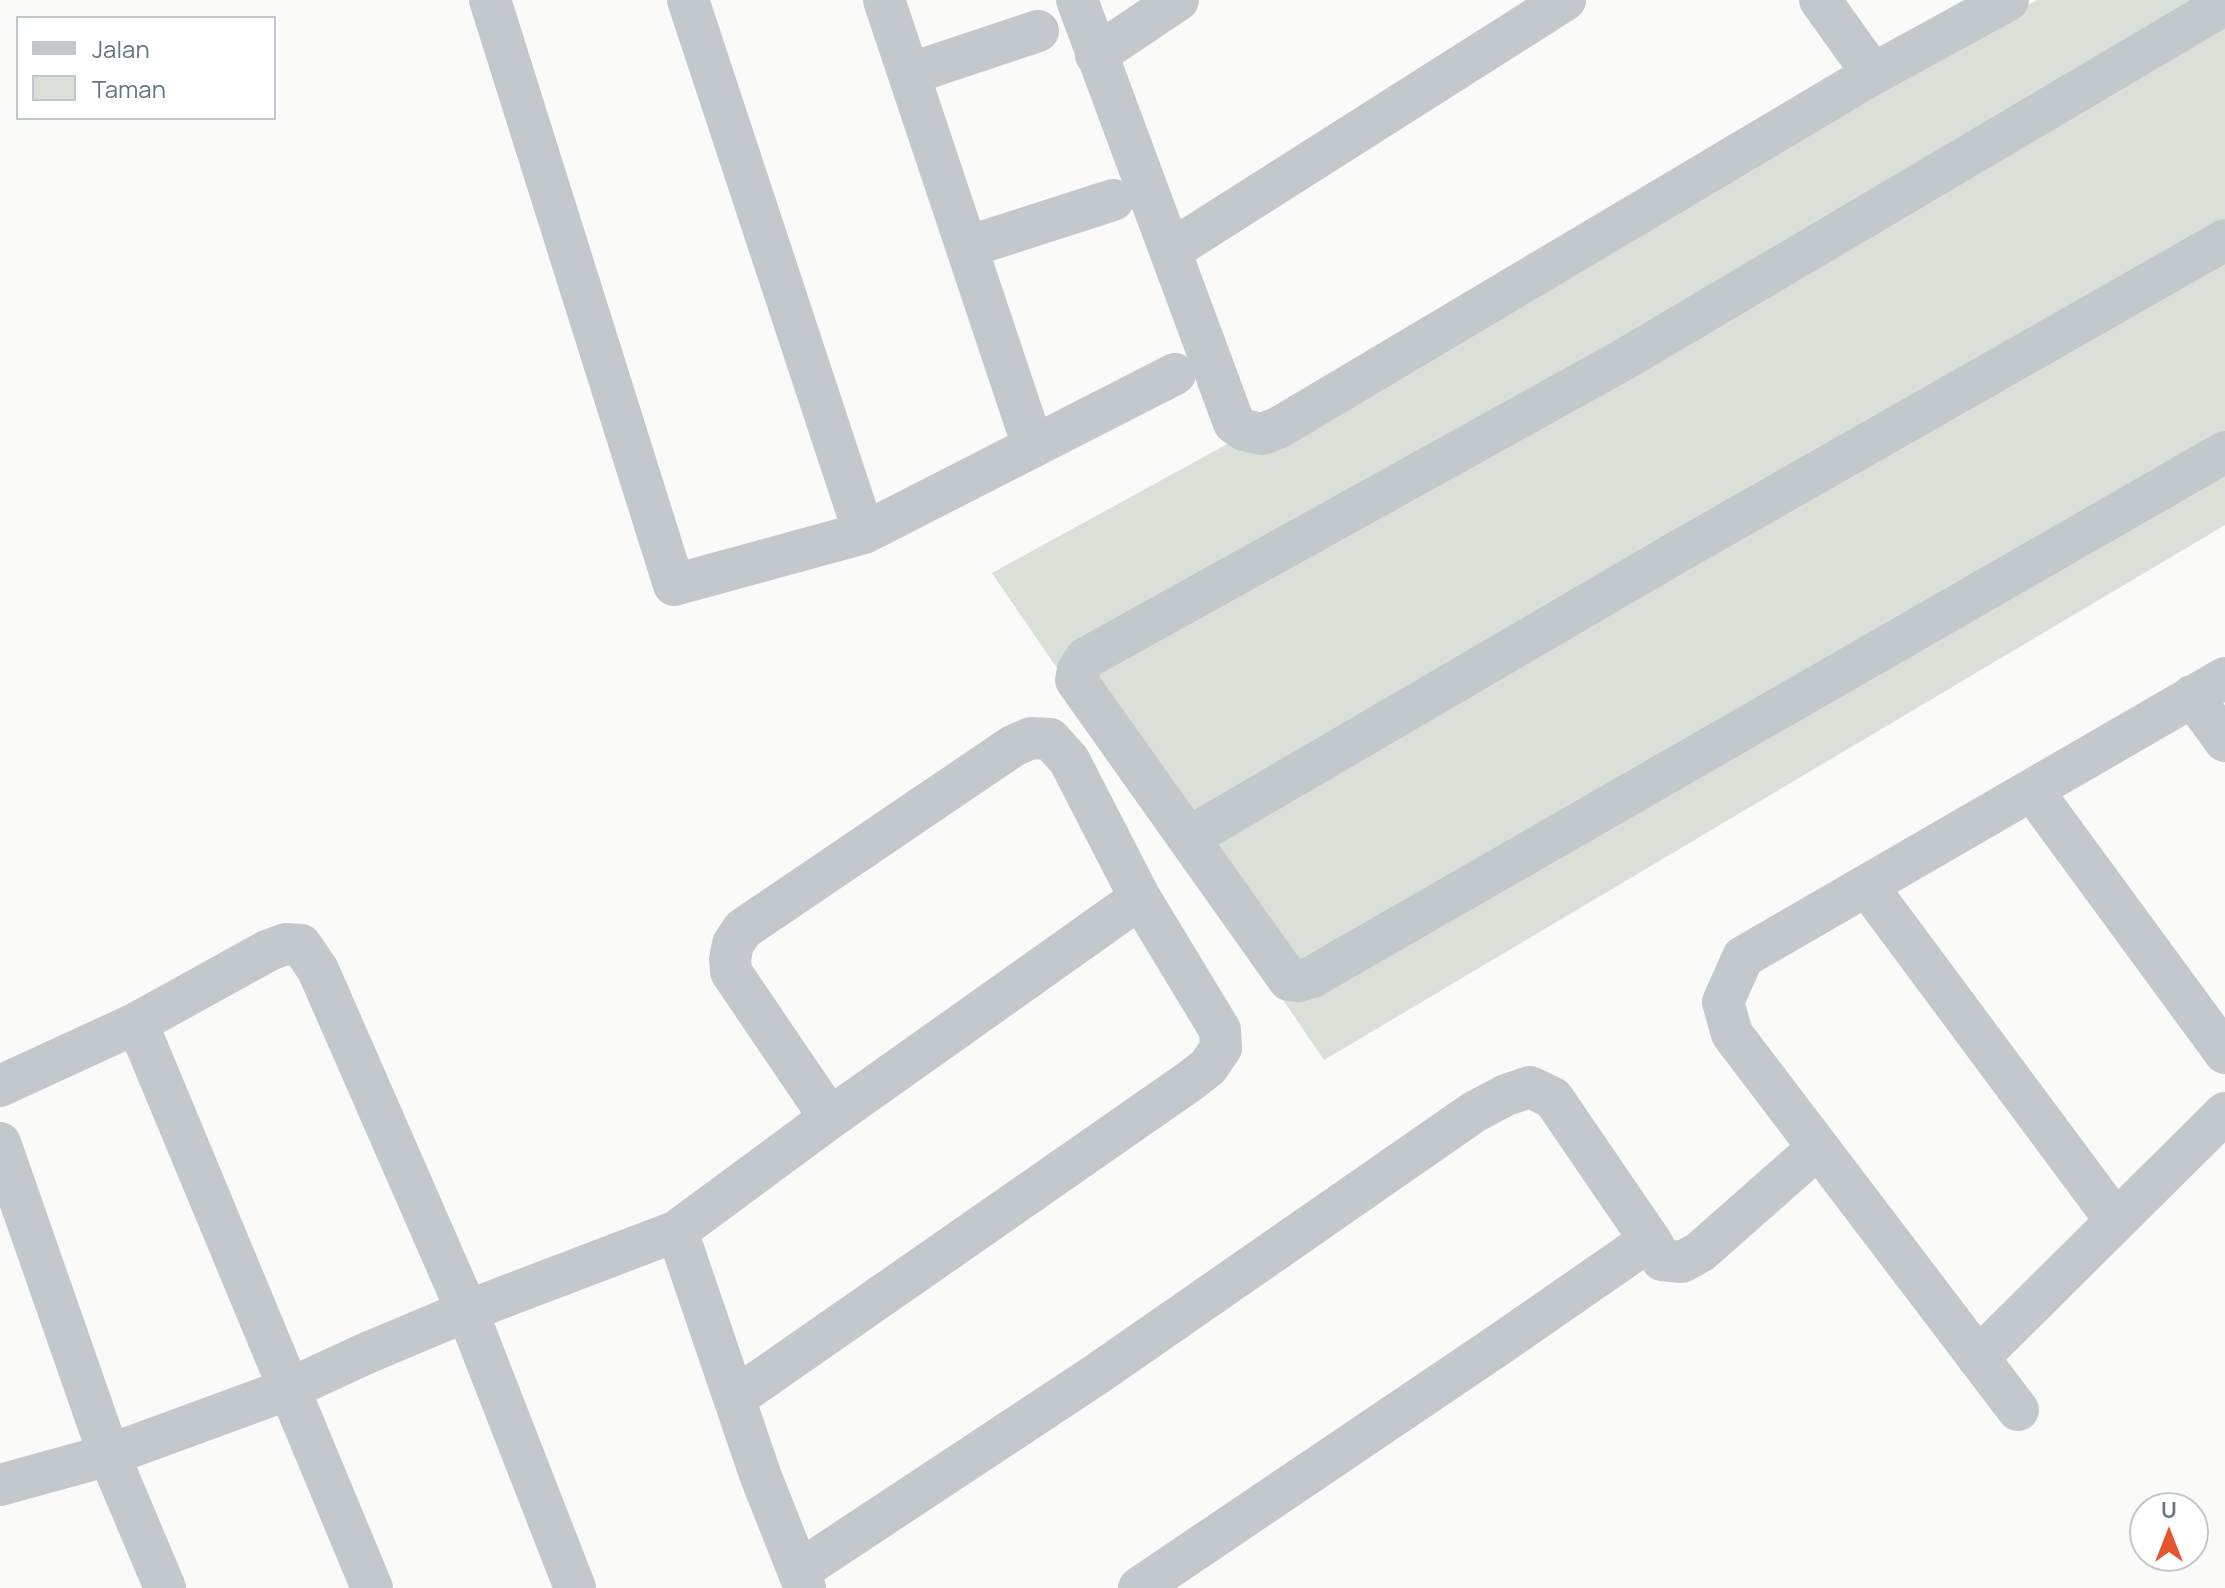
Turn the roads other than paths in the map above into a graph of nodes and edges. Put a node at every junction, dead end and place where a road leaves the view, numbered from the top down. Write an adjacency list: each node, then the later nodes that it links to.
1 (688, 0): 21 (street)
2 (884, 0): 12 (street)
3 (1077, 0): 11 (street)
4 (1178, 0): 11 (street)
5 (1565, 0): 17 (street)
6 (1820, 0): 13 (street)
7 (2008, 0): 13 (street)
8 (495, 1): 21 (street)
9 (2225, 4): 25 (street)
10 (1038, 31): 12 (street)
11 (1096, 55): 17 (street)
12 (909, 74): 16 (street)
13 (1873, 74): 17 (street)
14 (1113, 200): 16 (street)
15 (2225, 240): 25 (street)
16 (967, 247): 19 (street)
17 (1170, 251)
18 (1175, 374): 19 (street)
19 (1033, 446): 21 (street)
20 (2225, 452): 25 (street)
21 (864, 533)
22 (2209, 687): 23 (street); 24 (street)
23 (2225, 741)
24 (2032, 790): 26 (street); 29 (street)
25 (1188, 838)
26 (1867, 886): 34 (street); 35 (street)
27 (1140, 898): 32 (street); 32 (street); 41 (street)
28 (137, 1023): 30 (street); 38 (street); 40 (street)
29 (2225, 1053)
30 (0, 1086)
31 (2225, 1113): 35 (street)
32 (830, 1118): 36 (street)
33 (0, 1143): 43 (street)
34 (1818, 1148): 37 (street); 39 (street)
35 (2116, 1221): 39 (street)
36 (677, 1231): 38 (street); 41 (street)
37 (1650, 1240): 45 (street); 49 (street)
38 (467, 1311): 40 (street); 48 (street)
39 (1978, 1358): 42 (street)
40 (289, 1389): 43 (street); 47 (street)
41 (735, 1398): 45 (street)
42 (2018, 1410)
43 (109, 1455): 44 (street); 46 (street)
44 (0, 1485)
45 (802, 1580)
46 (165, 1588)
47 (372, 1588)
48 (575, 1588)
49 (1139, 1588)

